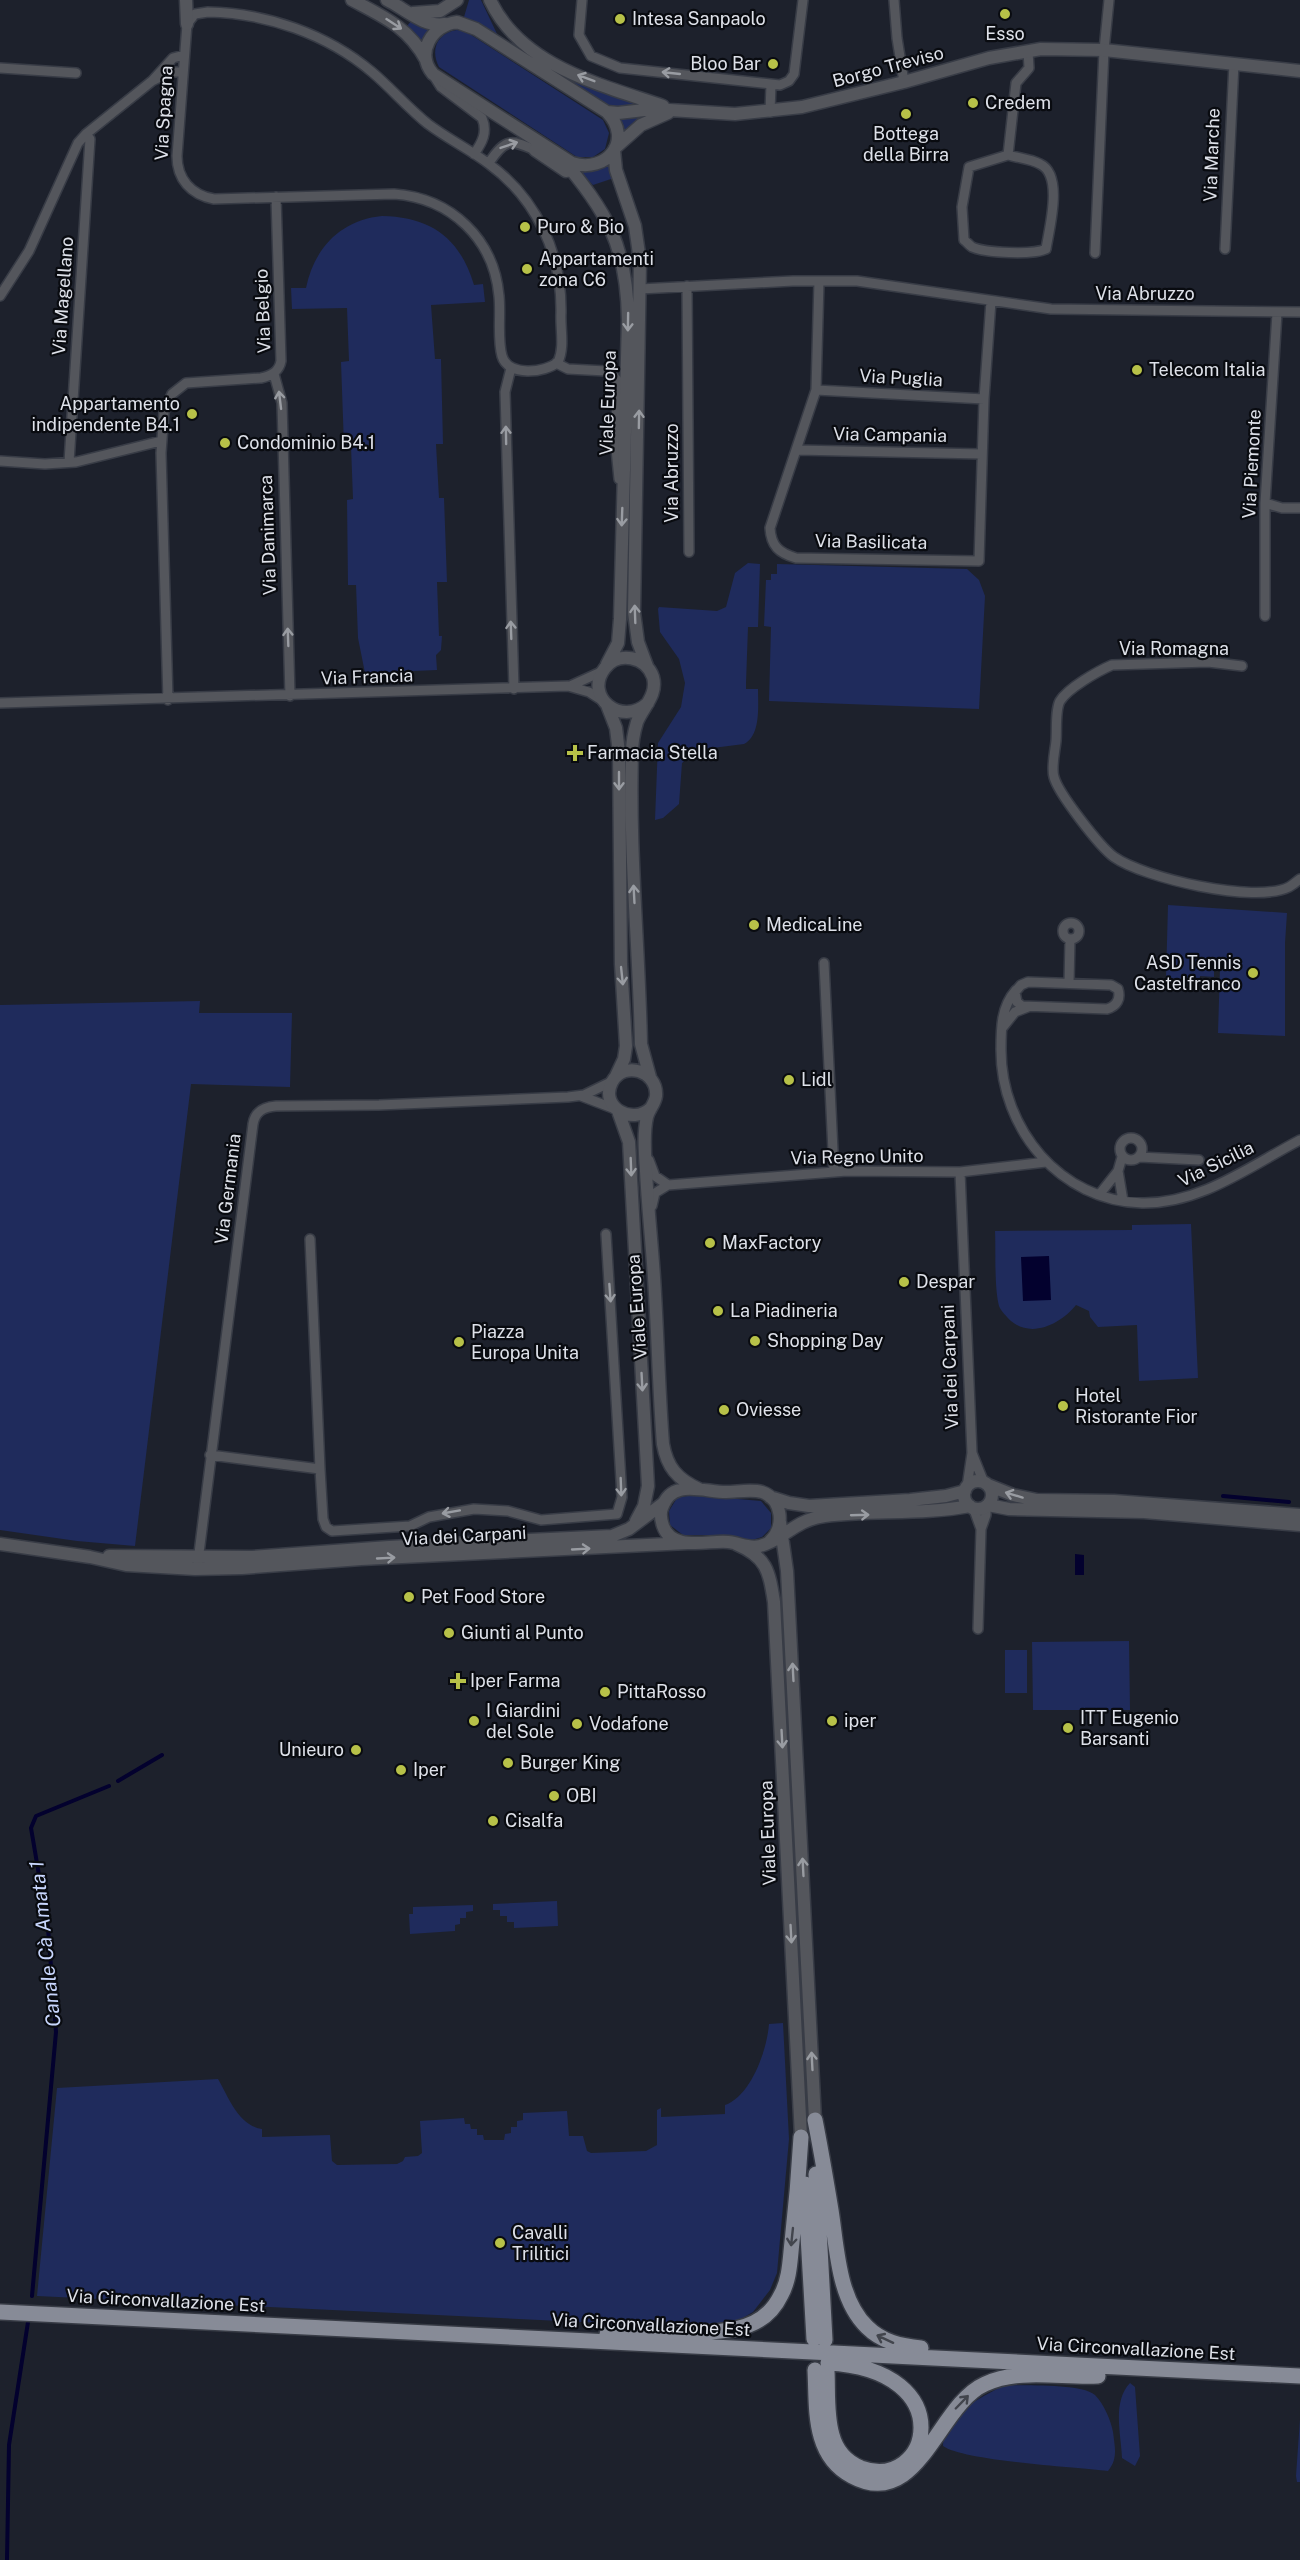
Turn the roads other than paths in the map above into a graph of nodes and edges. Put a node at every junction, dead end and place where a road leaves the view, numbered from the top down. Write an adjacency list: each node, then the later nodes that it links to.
1 (186, 0): 14 (street)
2 (352, 0): 19 (street, one-way to 19)
3 (387, 0): 12 (street)
4 (457, 0): 12 (street)
5 (463, 0): 13 (street)
6 (484, 0): 18 (street)
7 (490, 0): 30 (street, one-way to 7)
8 (582, 0): 28 (street, one-way to 8)
9 (803, 0): 28 (street)
10 (894, 0): 27 (street)
11 (1109, 0): 15 (street)
12 (413, 13): 13 (street)
13 (451, 23): 18 (street); 19 (street)
14 (187, 24): 17 (street, Via Spagna); 36 (street)
15 (1104, 50): 16 (street, Borgo Treviso); 20 (street, Borgo Treviso); 44 (street)
16 (1028, 51): 27 (street, Borgo Treviso); 37 (street)
17 (184, 55): 23 (street, Via Spagna); 26 (street)
18 (519, 55): 29 (street)
19 (426, 60): 25 (street)
20 (1234, 63): 22 (street, Borgo Treviso); 43 (street, Via Marche)
21 (0, 68): 24 (street)
22 (1300, 71)
23 (183, 72): 26 (street); 42 (street, Via Spagna)
24 (76, 73)
25 (433, 74): 36 (street); 38 (street)
26 (152, 81): 33 (street)
27 (904, 82): 31 (street, Borgo Treviso)
28 (771, 84): 31 (street)
29 (607, 112): 30 (street, Borgo Treviso); 34 (street, Viale Europa)
30 (681, 112): 31 (street, Borgo Treviso); 32 (street, Borgo Treviso)
31 (770, 112)
32 (634, 130): 34 (street, Borgo Treviso); 40 (street)
33 (86, 134): 48 (street); 63 (street, Via Magellano)
34 (615, 149): 38 (street, Borgo Treviso); 40 (street, Viale Europa)
35 (535, 150): 38 (street); 39 (street, one-way to 35); 41 (street)
36 (474, 154): 39 (street)
37 (1008, 155): 37 (street)
38 (559, 156): 41 (street, Viale Europa)
39 (489, 164): 52 (street)
40 (621, 179): 47 (street, Viale Europa)
41 (589, 191): 64 (street, Viale Europa, one-way to 64)
42 (276, 197): 53 (street, Via Spagna); 54 (street, Via Belgio)
43 (1225, 249)
44 (1095, 253)
45 (819, 281): 46 (street, Via Abruzzo); 49 (street, Via Abruzzo); 55 (street)
46 (687, 286): 47 (street, Via Abruzzo); 67 (street, Via Abruzzo)
47 (640, 289): 71 (street, Viale Europa, one-way to 47)
48 (0, 296)
49 (991, 301): 51 (street, Via Abruzzo); 56 (street)
50 (1300, 312): 51 (street, Via Abruzzo)
51 (1277, 313): 65 (street, Via Piemonte)
52 (556, 363): 53 (street); 64 (street)
53 (511, 368): 73 (street, one-way to 53)
54 (274, 374): 57 (street, Via Belgio); 74 (street, Via Danimarca, one-way to 54)
55 (816, 390): 56 (street, Via Puglia); 59 (street)
56 (984, 399): 61 (street)
57 (161, 441): 58 (street); 60 (street)
58 (134, 448): 60 (street); 63 (street)
59 (797, 450): 61 (street, Via Campania); 61 (street, Via Basilicata)
60 (161, 453): 75 (street)
61 (982, 454)
62 (0, 461): 63 (street)
63 (69, 462)
64 (623, 493): 70 (street, Viale Europa, one-way to 70)
65 (1265, 503): 66 (street); 68 (street, Via Piemonte)
66 (1300, 508)
67 (689, 552)
68 (1265, 616)
69 (1242, 666): 79 (street, Via Romagna)
70 (604, 669): 71 (street); 72 (street, Via Francia); 76 (street, Viale Europa)
71 (649, 670): 78 (street, Viale Europa)
72 (568, 687): 73 (street, Via Francia); 76 (street, Via Francia)
73 (514, 689): 74 (street, Via Francia)
74 (290, 696): 75 (street, Via Francia)
75 (168, 700): 77 (street, Via Francia)
76 (605, 702): 78 (street); 87 (street, Viale Europa, one-way to 87)
77 (0, 703)
78 (648, 703): 86 (street, Viale Europa, one-way to 78)
79 (1299, 880)
80 (1070, 939): 82 (street)
81 (824, 963): 98 (street)
82 (1069, 983): 83 (street); 84 (street)
83 (1016, 990): 84 (street); 85 (street, Via Sicilia)
84 (1029, 1007): 85 (street)
85 (1002, 1029): 96 (street, Via Sicilia)
86 (650, 1077): 87 (street); 89 (street, Viale Europa)
87 (613, 1080): 88 (street, Via Germania); 90 (street, Viale Europa)
88 (581, 1096): 90 (street, Via Germania); 107 (street, Via Germania)
89 (651, 1108): 90 (street); 91 (street, Viale Europa)
90 (617, 1110): 110 (street, Viale Europa, one-way to 110)
91 (646, 1133): 100 (street); 105 (street, Viale Europa)
92 (1300, 1140): 102 (street, Via Sicilia)
93 (1122, 1157): 94 (street); 94 (street); 97 (street)
94 (1139, 1157): 95 (street)
95 (1198, 1160)
96 (1046, 1162): 99 (street, Via Regno Unito); 101 (street, Via Sicilia)
97 (1118, 1171): 101 (street); 102 (street)
98 (834, 1172): 99 (street, Via Regno Unito); 100 (street, Via Regno Unito)
99 (960, 1172): 106 (street, Via dei Carpani)
100 (668, 1185): 105 (street)
101 (1098, 1195): 102 (street, Via Sicilia)
102 (1123, 1201)
103 (606, 1234): 108 (street, one-way to 108)
104 (310, 1239): 108 (street)
105 (655, 1293): 111 (street, Viale Europa)
106 (972, 1453): 109 (street, Via dei Carpani); 112 (street, Via dei Carpani)
107 (210, 1455): 108 (street); 129 (street, Via Germania)
108 (320, 1469)
109 (986, 1484): 112 (street); 114 (street); 117 (street, one-way to 109)
110 (648, 1486): 116 (street, Viale Europa); 121 (street, Viale Europa)
111 (699, 1489): 113 (street); 116 (street, Via dei Carpani)
112 (966, 1489): 113 (street); 115 (street)
113 (769, 1496): 122 (street, Viale Europa)
114 (987, 1506): 115 (street); 117 (street); 123 (street)
115 (971, 1507): 119 (street, one-way to 115); 123 (street)
116 (661, 1509): 121 (street, Via dei Carpani); 124 (street, Viale Europa)
117 (1176, 1510): 118 (street); 120 (street)
118 (1300, 1515)
119 (803, 1521): 122 (street); 131 (street)
120 (1300, 1525)
121 (633, 1527): 127 (street, Via dei Carpani)
122 (781, 1528): 126 (street, Via dei Carpani); 131 (street, Viale Europa)
123 (981, 1529): 132 (street)
124 (688, 1543): 126 (street, Via dei Carpani); 130 (street, Via dei Carpani, one-way to 124)
125 (0, 1544): 128 (street, Via dei Carpani)
126 (736, 1544): 134 (street, Viale Europa, one-way to 134)
127 (314, 1552): 129 (street, Via dei Carpani); 130 (street, Via dei Carpani)
128 (90, 1557): 129 (street, Via dei Carpani); 129 (street, Via dei Carpani)
129 (202, 1561): 130 (street, Via dei Carpani)
130 (242, 1568)
131 (787, 1571): 133 (street, Viale Europa, one-way to 131)
132 (978, 1629)
133 (815, 2120): 134 (main road); 138 (main road, one-way to 133)
134 (801, 2137): 136 (main road, one-way to 136)
135 (0, 2312): 136 (main road, Via Circonvallazione Est)
136 (554, 2340): 137 (main road, Via Circonvallazione Est)
137 (680, 2346): 138 (main road, Via Circonvallazione Est); 139 (main road, one-way to 139)
138 (1088, 2366): 139 (main road, Via Circonvallazione Est)
139 (1145, 2369): 140 (main road, Via Circonvallazione Est)
140 (1300, 2376)

